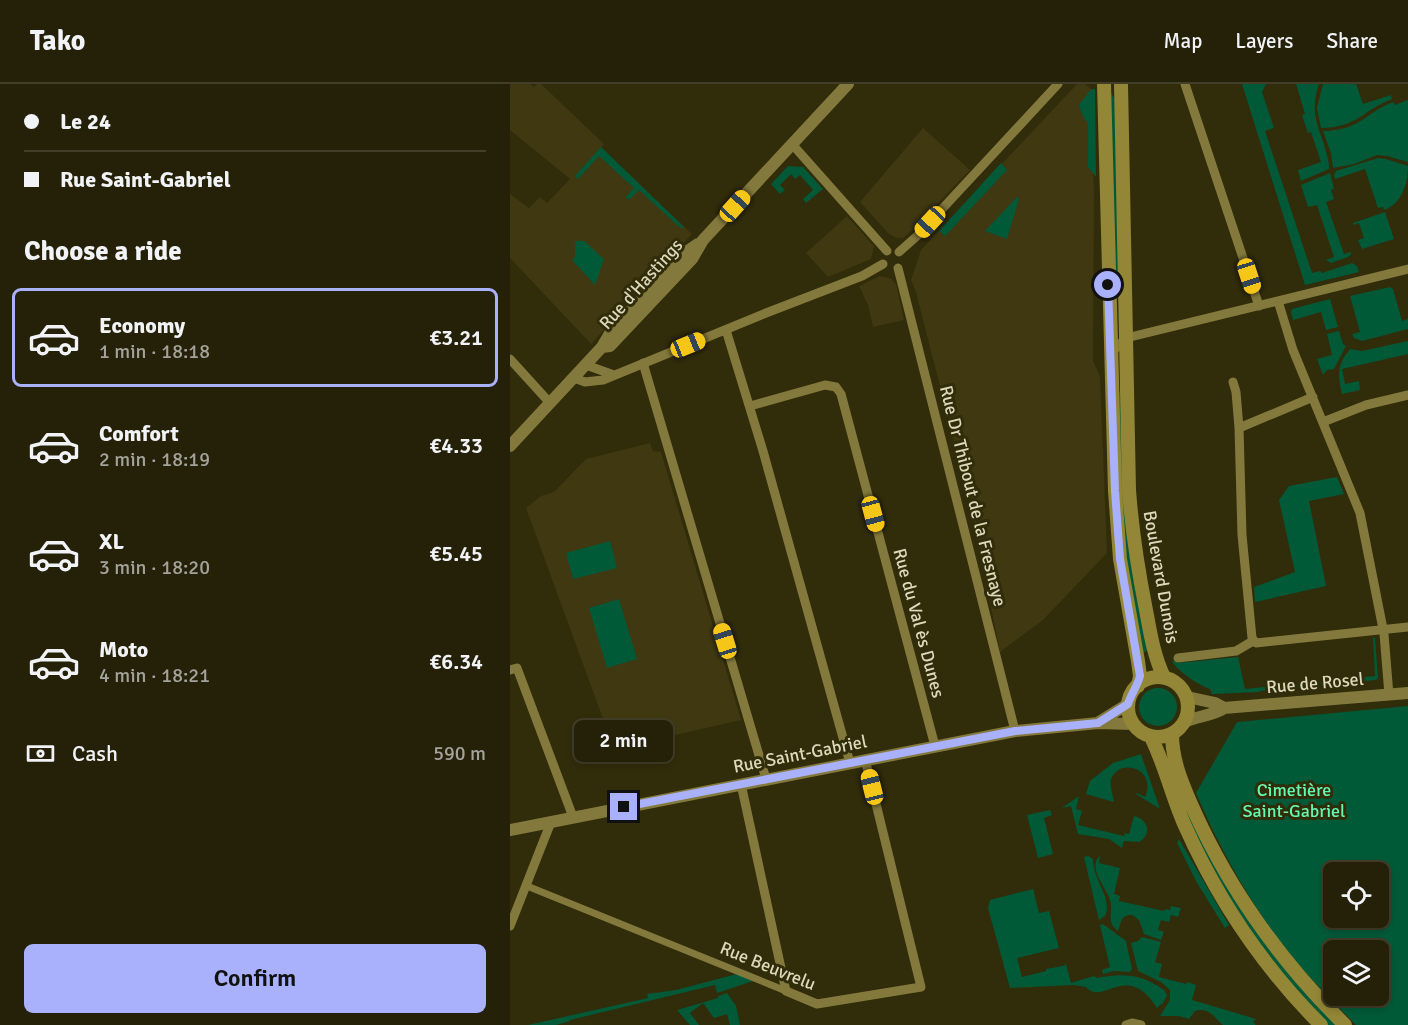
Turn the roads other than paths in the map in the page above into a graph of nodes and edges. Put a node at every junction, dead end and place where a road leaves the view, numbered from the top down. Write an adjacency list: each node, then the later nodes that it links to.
1 (848, 84): 6 (street, Rue d'Hastings)
2 (1058, 84): 8 (street)
3 (1104, 84): 16 (main road, Boulevard Dunois)
4 (1121, 84): 15 (main road, Boulevard Dunois)
5 (1185, 84): 13 (street)
6 (792, 144): 7 (street); 19 (street, Rue d'Hastings)
7 (887, 251): 8 (street); 9 (street)
8 (899, 252): 10 (street)
9 (884, 264): 10 (street); 14 (street)
10 (898, 268): 45 (street, Rue Dr Thibout de la Fresnaye)
11 (1408, 269): 12 (street)
12 (1278, 301): 13 (street); 24 (street)
13 (1259, 306): 15 (street)
14 (726, 330): 18 (street); 26 (street)
15 (1126, 338): 16 (street); 35 (main road, Boulevard Dunois)
16 (1111, 353): 36 (main road, Boulevard Dunois)
17 (510, 359): 25 (street)
18 (643, 363): 20 (street); 51 (street)
19 (585, 365): 20 (street); 21 (street, Rue d'Hastings)
20 (614, 375): 21 (street)
21 (573, 378): 25 (street, Rue d'Hastings)
22 (1233, 382): 28 (street)
23 (1408, 395): 27 (street)
24 (1313, 397): 27 (street); 28 (street)
25 (550, 403): 29 (street, Rue d'Hastings)
26 (750, 406): 48 (street, Rue du Val ès Dunes); 50 (street)
27 (1323, 422): 31 (street)
28 (1239, 428): 32 (street)
29 (510, 446)
30 (1408, 627): 31 (street)
31 (1383, 630): 32 (street); 38 (street)
32 (1253, 641): 33 (street)
33 (1178, 658)
34 (510, 670): 53 (street)
35 (1164, 677): 36 (main road); 39 (main road)
36 (1138, 686): 40 (main road)
37 (1408, 693): 38 (street, Rue de Rosel)
38 (1389, 695): 41 (street, Rue de Rosel)
39 (1187, 697): 41 (street, Rue de Rosel); 42 (main road)
40 (1128, 704): 43 (street, Rue Saint-Gabriel); 44 (main road)
41 (1224, 708): 42 (street, Rue de Rosel)
42 (1184, 722): 46 (main road)
43 (1098, 723): 44 (street, Rue Saint-Gabriel); 45 (street, Rue Saint-Gabriel)
44 (1133, 724): 47 (main road)
45 (1015, 731): 48 (street, Rue Saint-Gabriel)
46 (1172, 734): 47 (main road); 62 (main road)
47 (1151, 736): 61 (main road)
48 (934, 746): 49 (street, Rue Saint-Gabriel)
49 (865, 759): 50 (street, Rue Saint-Gabriel); 58 (street, Rue Beuvrelu)
50 (850, 763): 51 (street, Rue Saint-Gabriel)
51 (766, 779): 52 (street, Rue Saint-Gabriel)
52 (741, 784): 53 (street, Rue Saint-Gabriel); 58 (street)
53 (573, 818): 54 (street, Rue Saint-Gabriel)
54 (551, 822): 55 (street, Rue Saint-Gabriel); 56 (street)
55 (510, 830)
56 (526, 886): 57 (street); 58 (street, Rue Beuvrelu)
57 (510, 926)
58 (786, 991)
59 (1126, 1025): 60 (street)
60 (1140, 1025)
61 (1321, 1025)
62 (1344, 1025)

